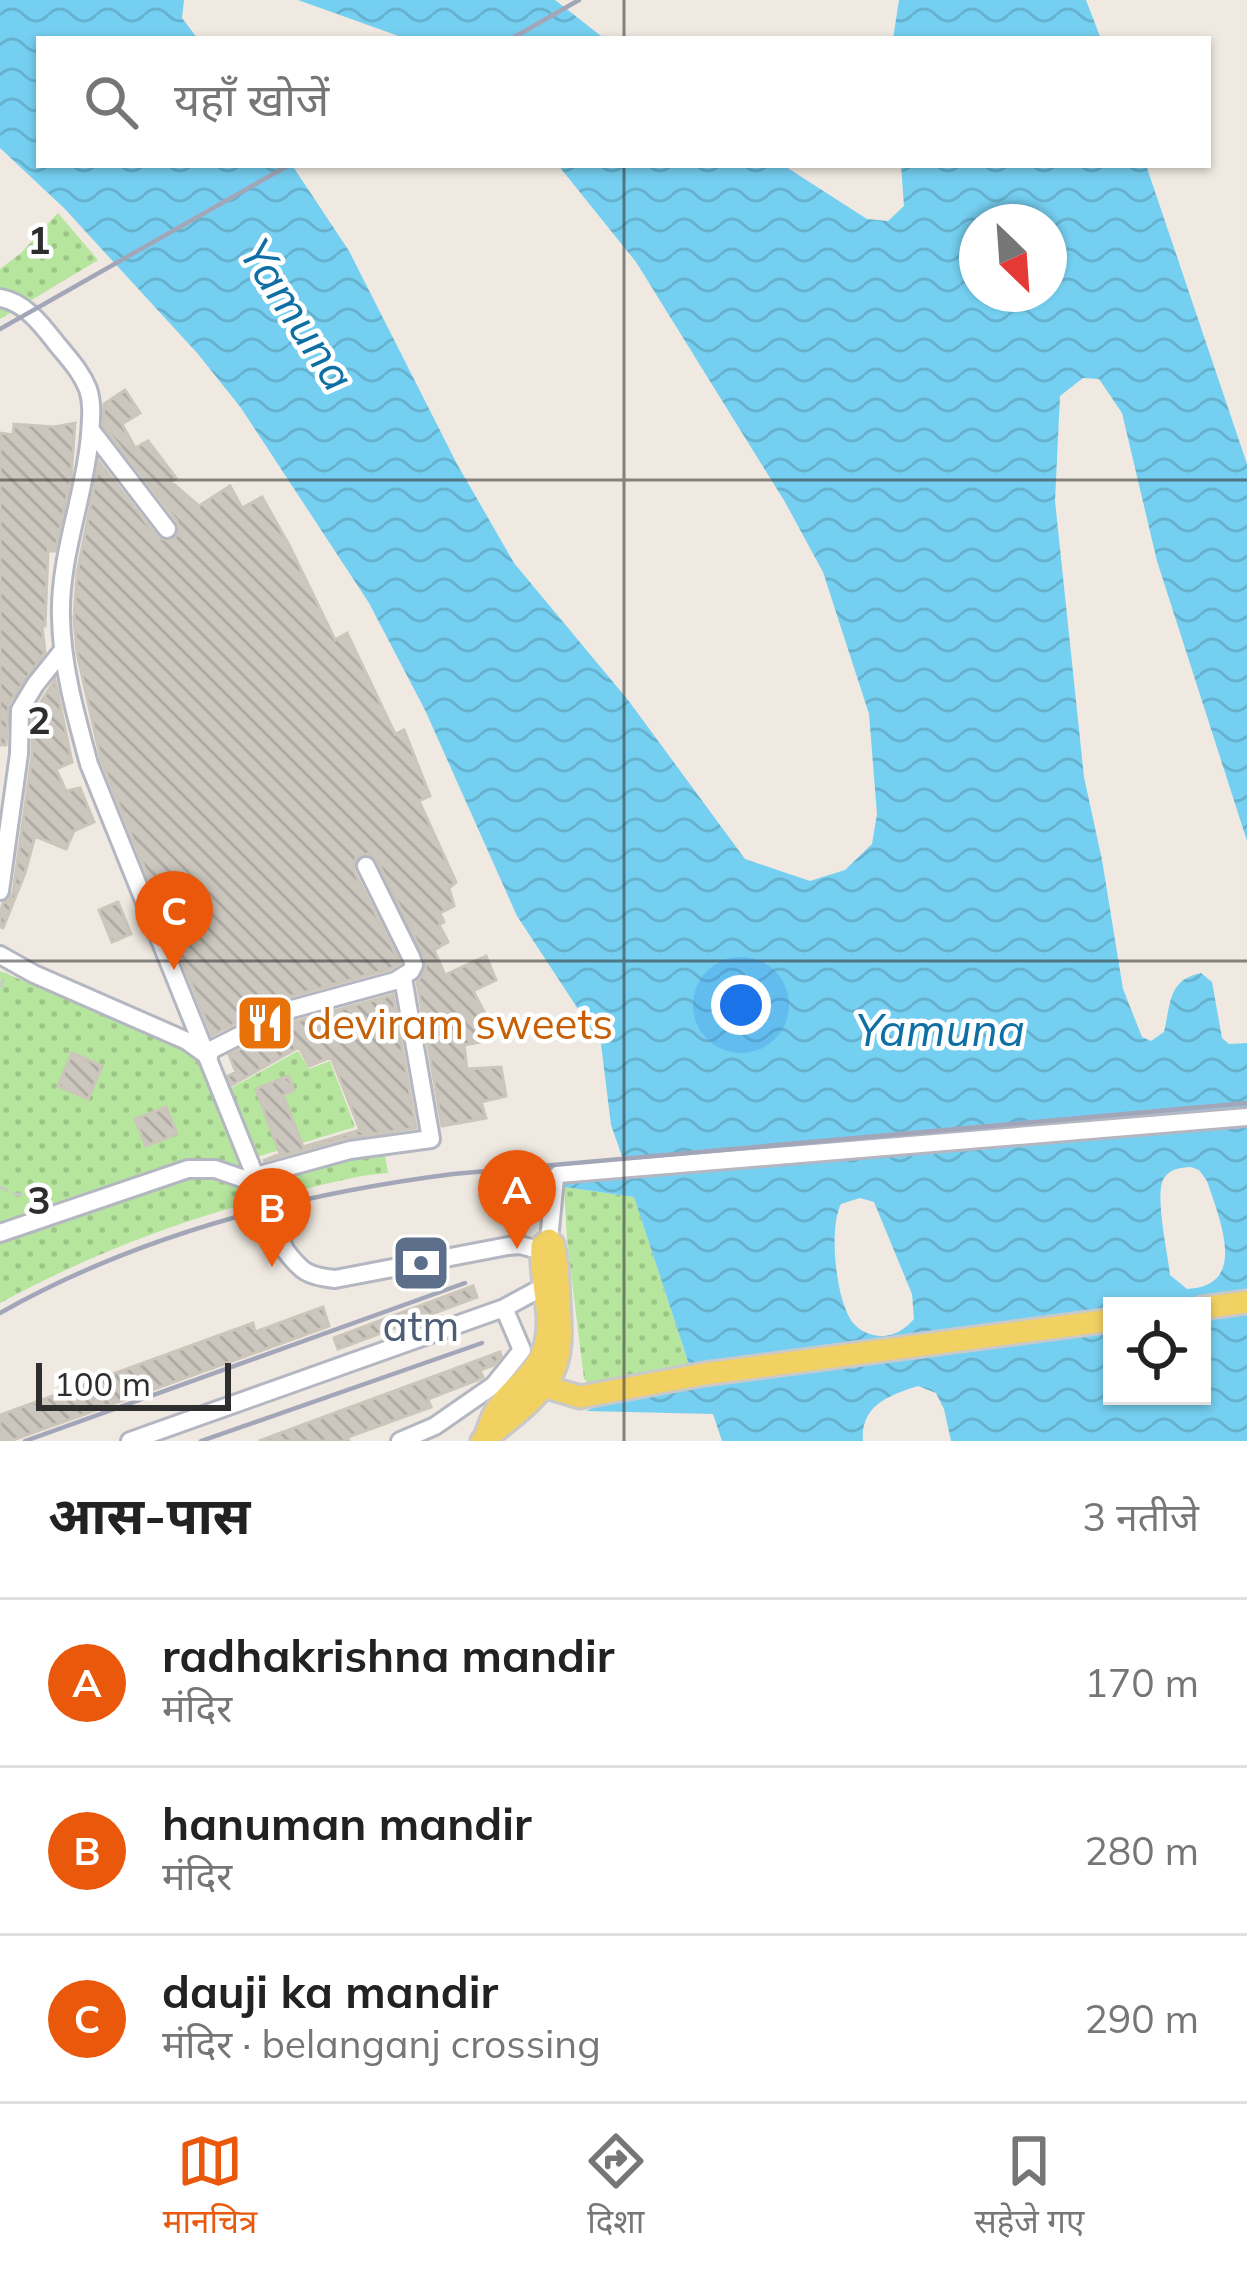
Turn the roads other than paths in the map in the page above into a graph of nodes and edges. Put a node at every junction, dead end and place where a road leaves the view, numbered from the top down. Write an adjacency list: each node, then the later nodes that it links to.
1 (0, 298): 2 (street)
2 (91, 430): 3 (street); 4 (street)
3 (166, 529)
4 (63, 650): 5 (street); 10 (street)
5 (9, 753): 7 (street)
6 (366, 866): 9 (street)
7 (0, 891)
8 (0, 955): 10 (street)
9 (403, 978): 10 (street); 12 (street)
10 (208, 1054): 12 (street)
11 (1247, 1117): 14 (street)
12 (257, 1180): 13 (street); 14 (street)
13 (0, 1233)
14 (545, 1245): 15 (main road); 19 (main road)
15 (543, 1287): 18 (street); 19 (main road)
16 (1247, 1302): 17 (main road)
17 (1211, 1307)
18 (504, 1308): 23 (street); 24 (street)
19 (553, 1316): 21 (main road)
20 (1103, 1321): 21 (main road)
21 (536, 1382): 22 (main road)
22 (483, 1439)
23 (130, 1441)
24 (400, 1441)

